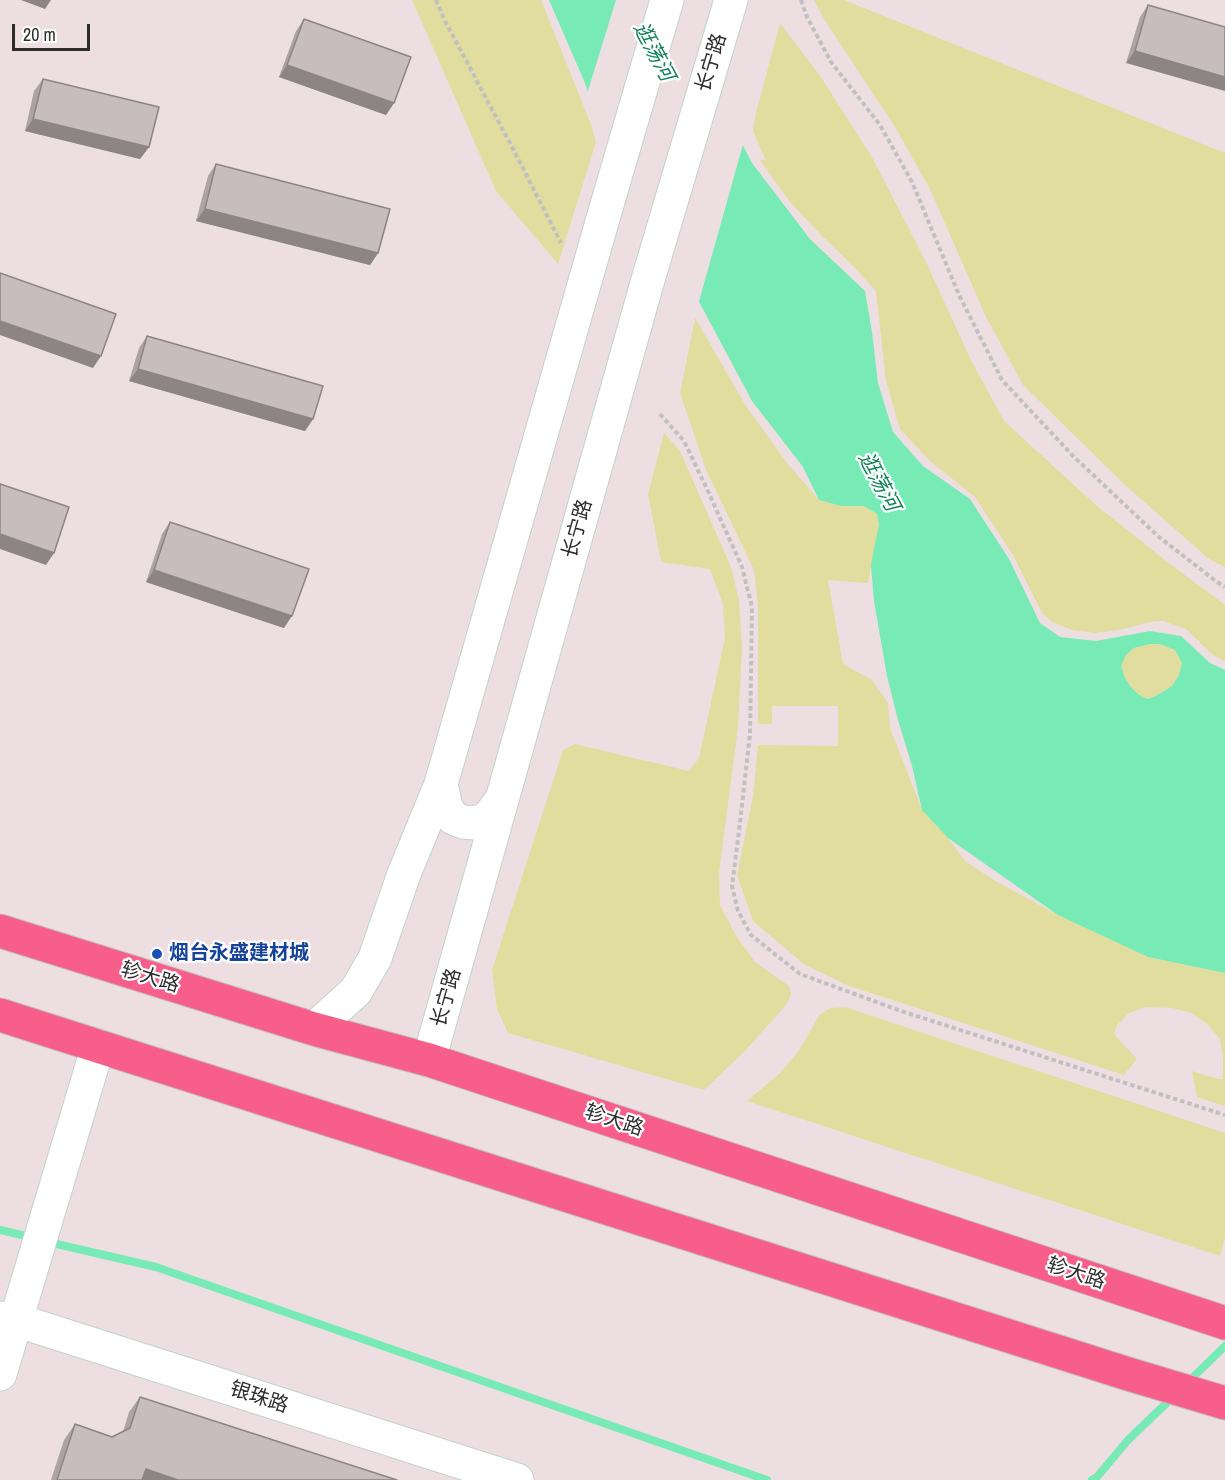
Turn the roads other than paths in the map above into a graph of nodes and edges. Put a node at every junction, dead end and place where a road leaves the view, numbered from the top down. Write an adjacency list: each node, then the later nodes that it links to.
1 (667, 0): 3 (street)
2 (731, 0): 4 (street, 长宁路)
3 (441, 784): 4 (street); 7 (street)
4 (502, 799): 9 (street, 长宁路)
5 (0, 931): 7 (highway, 轸大路)
6 (0, 1015): 8 (highway)
7 (314, 1029): 9 (highway, 轸大路)
8 (98, 1046): 10 (street); 13 (highway)
9 (429, 1060): 11 (highway, 轸大路)
10 (13, 1311): 12 (street); 14 (street, 银珠路)
11 (1212, 1319)
12 (0, 1374)
13 (1225, 1403)
14 (517, 1480)

